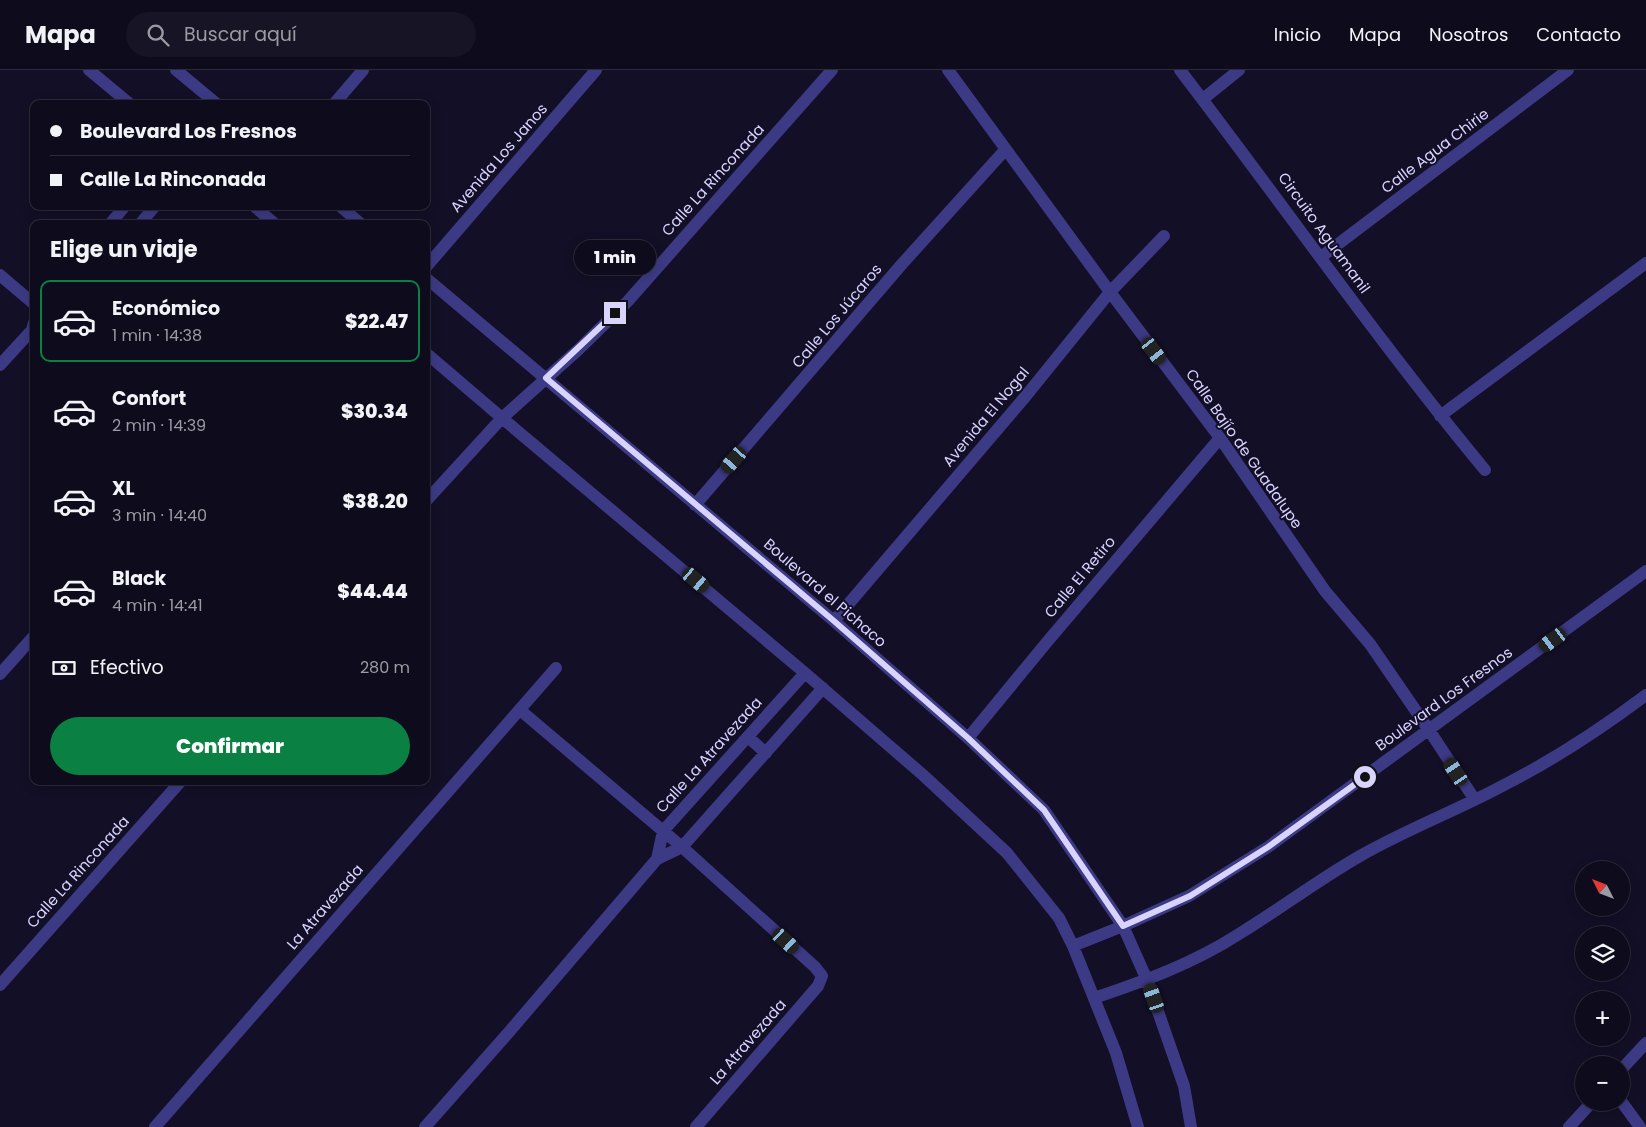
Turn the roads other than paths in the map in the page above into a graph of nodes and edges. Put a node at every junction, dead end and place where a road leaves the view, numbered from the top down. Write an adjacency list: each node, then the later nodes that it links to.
1 (89, 70): 11 (street)
2 (176, 70): 12 (street)
3 (363, 70): 13 (street)
4 (596, 70): 25 (street, Avenida Los Janos)
5 (832, 70): 34 (street, Calle La Rinconada)
6 (948, 70): 14 (street, Calle Bajío de Guadalupe)
7 (1180, 70): 10 (street, Circuito Aguamanil)
8 (1239, 70): 10 (street)
9 (1568, 70): 24 (street, Calle Agua Chirie)
10 (1202, 99): 24 (street, Circuito Aguamanil)
11 (125, 100)
12 (212, 100)
13 (337, 100)
14 (1005, 150): 29 (street, Calle Bajío de Guadalupe); 40 (street, Calle Los Júcaros)
15 (122, 210): 19 (street)
16 (152, 210): 20 (street)
17 (259, 210): 21 (street)
18 (345, 210): 22 (street)
19 (113, 220)
20 (143, 220)
21 (270, 220)
22 (356, 220)
23 (1164, 236): 29 (street, Avenida El Nogal)
24 (1321, 257): 35 (street, Circuito Aguamanil)
25 (430, 262)
26 (1646, 263): 35 (street)
27 (0, 275): 30 (street)
28 (430, 281): 34 (street, Boulevard el Pichaco)
29 (1110, 292): 37 (street, Calle Bajío de Guadalupe); 42 (street, Avenida El Nogal)
30 (30, 301)
31 (30, 330): 33 (street)
32 (430, 356): 36 (street)
33 (0, 365)
34 (546, 378): 36 (street, Calle La Rinconada); 40 (street, Boulevard el Pichaco)
35 (1440, 416): 38 (street, Circuito Aguamanil)
36 (502, 418): 39 (street, Calle La Rinconada); 45 (street)
37 (1220, 438): 50 (street, Calle Bajío de Guadalupe); 52 (street, Calle El Retiro)
38 (1485, 470)
39 (430, 497)
40 (695, 505): 42 (street, Boulevard el Pichaco)
41 (1646, 571): 50 (street, Boulevard Los Fresnos)
42 (834, 621): 52 (street, Boulevard el Pichaco)
43 (30, 640): 46 (street)
44 (556, 668): 49 (street, La Atravezada)
45 (805, 672): 47 (street); 51 (street, Calle La Atravezada)
46 (0, 674)
47 (823, 688): 53 (street); 60 (street)
48 (1646, 694): 55 (street)
49 (520, 710): 56 (street, Calle La Atravezada); 68 (street, La Atravezada)
50 (1429, 730): 55 (street, Calle Bajío de Guadalupe); 59 (street, Boulevard Los Fresnos)
51 (748, 736): 53 (street); 56 (street, Calle La Atravezada)
52 (968, 738): 59 (street, Boulevard el Pichaco)
53 (766, 753): 57 (street)
54 (177, 785): 62 (street, Calle La Rinconada)
55 (1474, 800): 61 (street)
56 (663, 831): 57 (street); 58 (street)
57 (682, 848): 58 (street); 70 (street, La Atravezada)
58 (658, 859): 69 (street)
59 (1123, 926): 60 (street, Boulevard Los Fresnos); 61 (street, Boulevard el Pichaco)
60 (1073, 946): 63 (street)
61 (1147, 980): 63 (street); 72 (street, Boulevard el Pichaco)
62 (0, 985)
63 (1094, 998): 71 (street)
64 (1646, 1043): 65 (street)
65 (1630, 1060)
66 (1584, 1111): 73 (street)
67 (1628, 1111): 74 (street)
68 (155, 1127)
69 (425, 1127)
70 (696, 1127)
71 (1138, 1127)
72 (1191, 1127)
73 (1569, 1127)
74 (1640, 1127)

